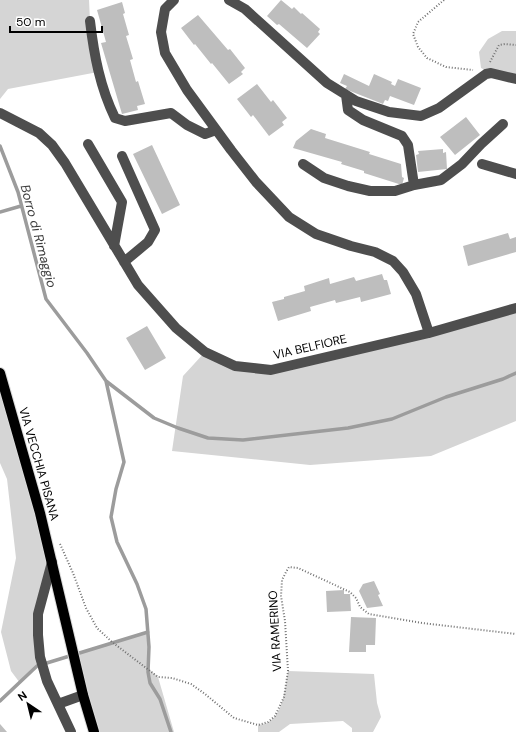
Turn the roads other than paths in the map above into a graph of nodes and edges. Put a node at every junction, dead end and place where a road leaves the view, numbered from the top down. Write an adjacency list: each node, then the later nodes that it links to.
1 (174, 0): 8 (street)
2 (229, 0): 5 (street)
3 (90, 21): 8 (street)
4 (516, 79): 5 (street)
5 (346, 95): 14 (street)
6 (0, 113): 15 (street, VIA BELFIORE)
7 (503, 124): 14 (street)
8 (216, 130): 18 (street)
9 (88, 144): 15 (street)
10 (122, 156): 16 (street)
11 (303, 164): 14 (street)
12 (482, 164): 13 (street)
13 (516, 174)
14 (414, 186)
15 (114, 246): 16 (street, VIA BELFIORE)
16 (124, 262): 18 (street, VIA BELFIORE)
17 (516, 308): 18 (street, VIA BELFIORE)
18 (429, 333)
19 (0, 373): 20 (main road, VIA VECCHIA PISANA)
20 (52, 562): 21 (main road, VIA VECCHIA PISANA); 22 (street, VIA VECCHIA PISANA)
21 (83, 695): 22 (street); 24 (main road, VIA VECCHIA PISANA)
22 (58, 704): 23 (street, VIA VECCHIA PISANA)
23 (71, 732)
24 (94, 732)

